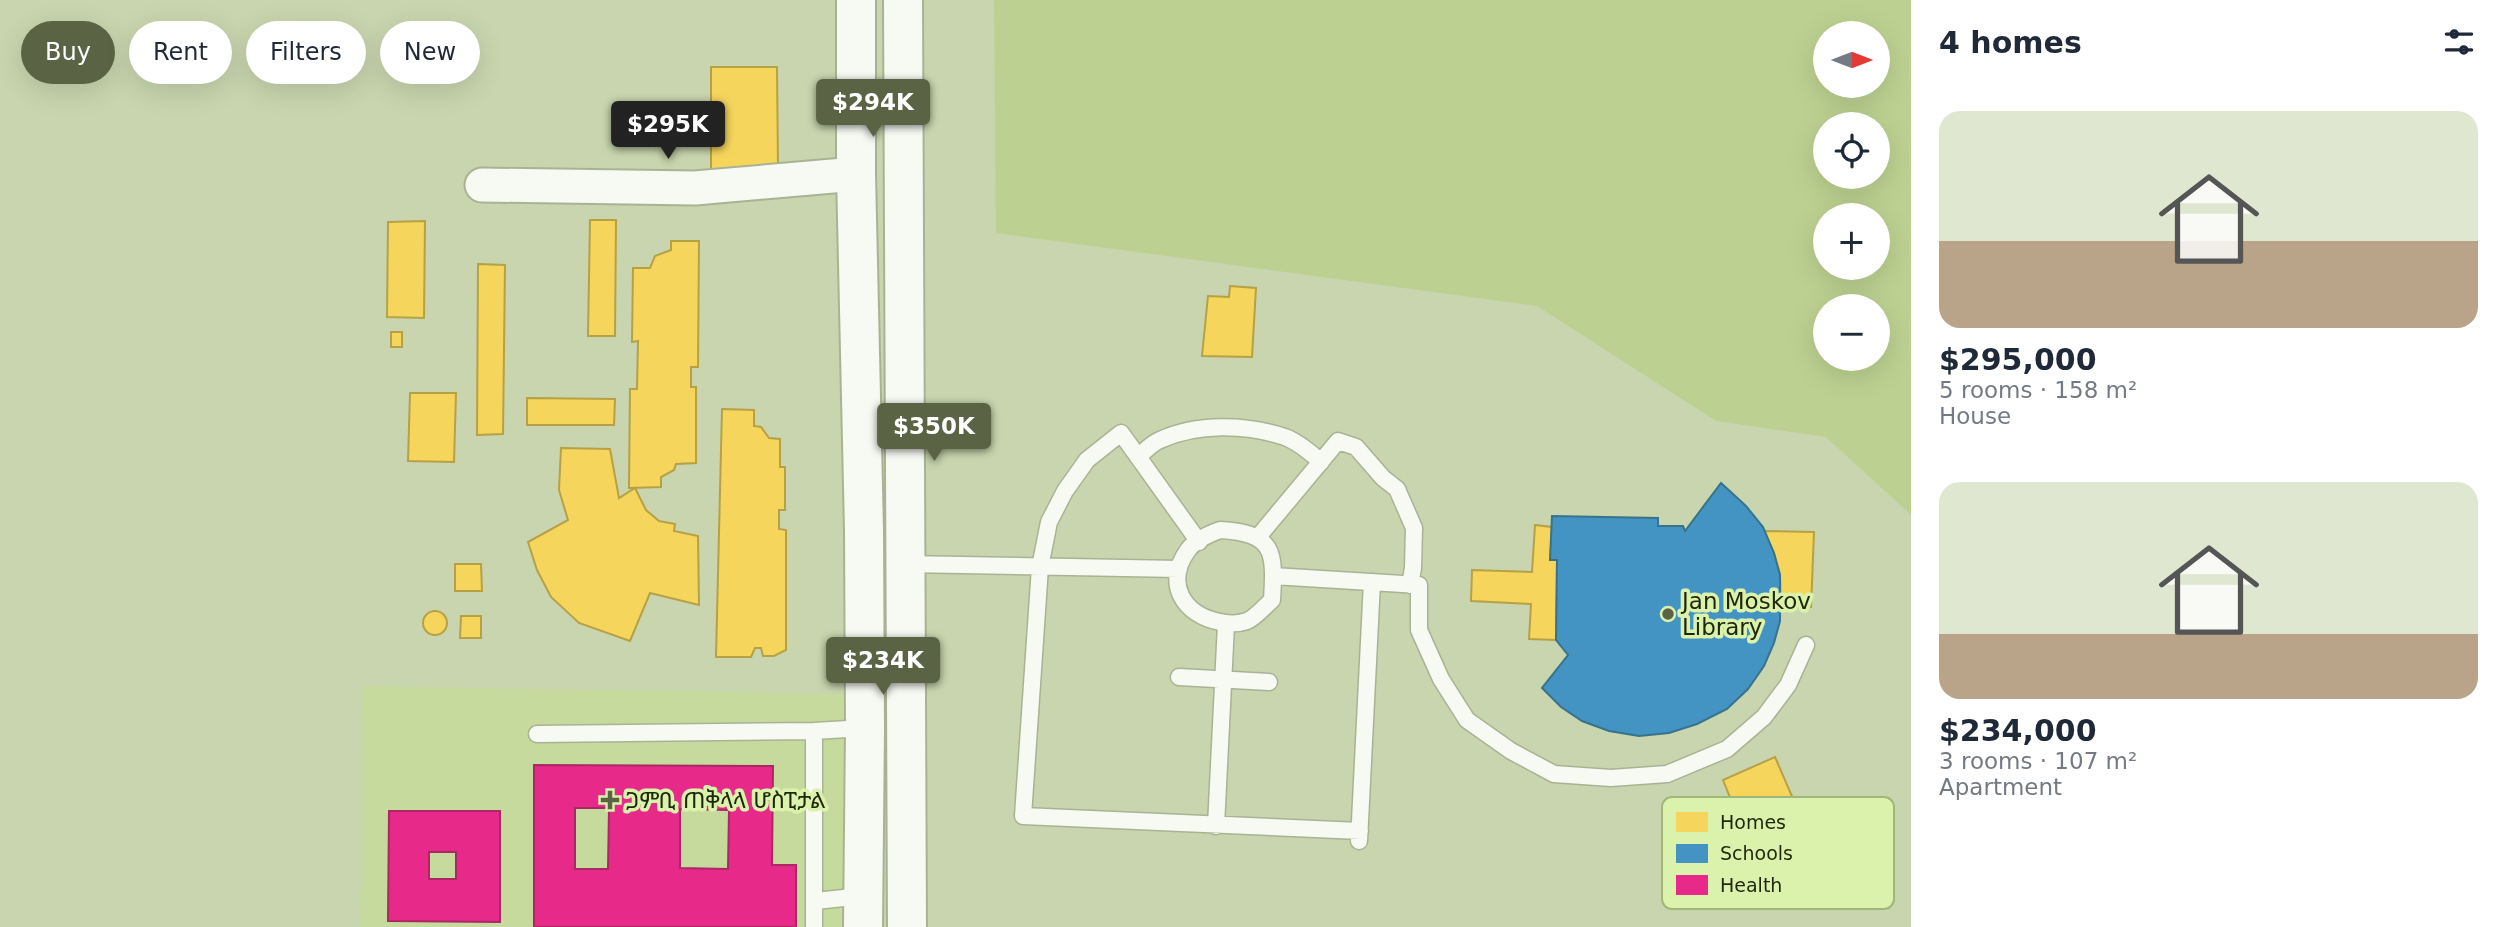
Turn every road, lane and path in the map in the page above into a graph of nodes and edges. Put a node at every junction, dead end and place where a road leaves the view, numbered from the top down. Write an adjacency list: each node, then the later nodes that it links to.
1 (856, 0): 4 (street)
2 (903, 0): 3 (street)
3 (903, 162): 4 (street); 10 (street)
4 (856, 174): 5 (street); 22 (street)
5 (482, 185)
6 (1138, 457): 7 (lane); 9 (lane); 11 (lane)
7 (1321, 462): 8 (lane); 15 (lane)
8 (1258, 537): 9 (lane); 13 (lane)
9 (1199, 541): 12 (lane)
10 (904, 564): 11 (lane); 21 (street)
11 (1040, 567): 12 (lane); 25 (lane)
12 (1179, 569): 16 (lane)
13 (1273, 576): 14 (lane); 16 (lane)
14 (1372, 582): 15 (lane); 25 (lane)
15 (1410, 584): 17 (lane)
16 (1226, 624): 19 (lane)
17 (1806, 645)
18 (1179, 677): 19 (lane)
19 (1223, 680): 20 (lane); 25 (lane)
20 (1269, 682)
21 (904, 726): 22 (street); 29 (street)
22 (866, 728): 23 (lane); 27 (street)
23 (814, 732): 24 (lane); 26 (lane)
24 (537, 734)
25 (1216, 826)
26 (815, 901): 27 (lane); 28 (lane)
27 (863, 911)
28 (814, 927)
29 (907, 927)

